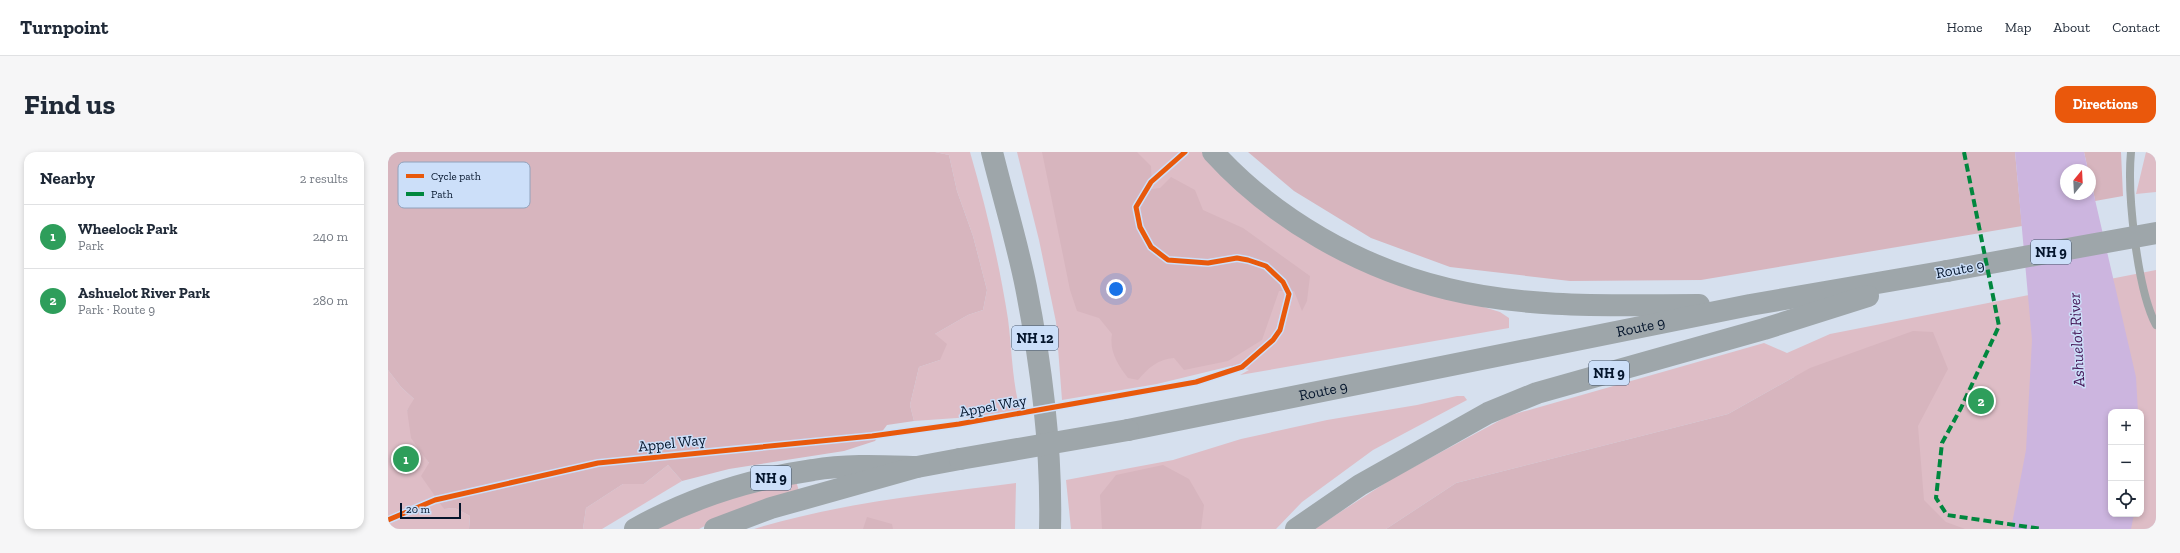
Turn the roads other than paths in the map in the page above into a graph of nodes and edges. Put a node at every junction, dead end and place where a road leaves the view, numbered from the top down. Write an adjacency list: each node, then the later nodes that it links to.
1 (992, 152): 11 (highway, NH 12)
2 (1213, 152): 6 (highway)
3 (2131, 152): 7 (lane)
4 (2156, 233): 5 (highway, Route 9 / NH 9, bridge)
5 (1947, 271): 6 (highway, Route 9 / NH 9); 12 (highway, NH 9)
6 (1750, 305): 8 (highway, Route 9 / NH 9, bridge)
7 (2156, 325)
8 (917, 467): 9 (highway, NH 9); 10 (highway)
9 (635, 529)
10 (715, 529)
11 (1050, 529)
12 (1296, 529)

